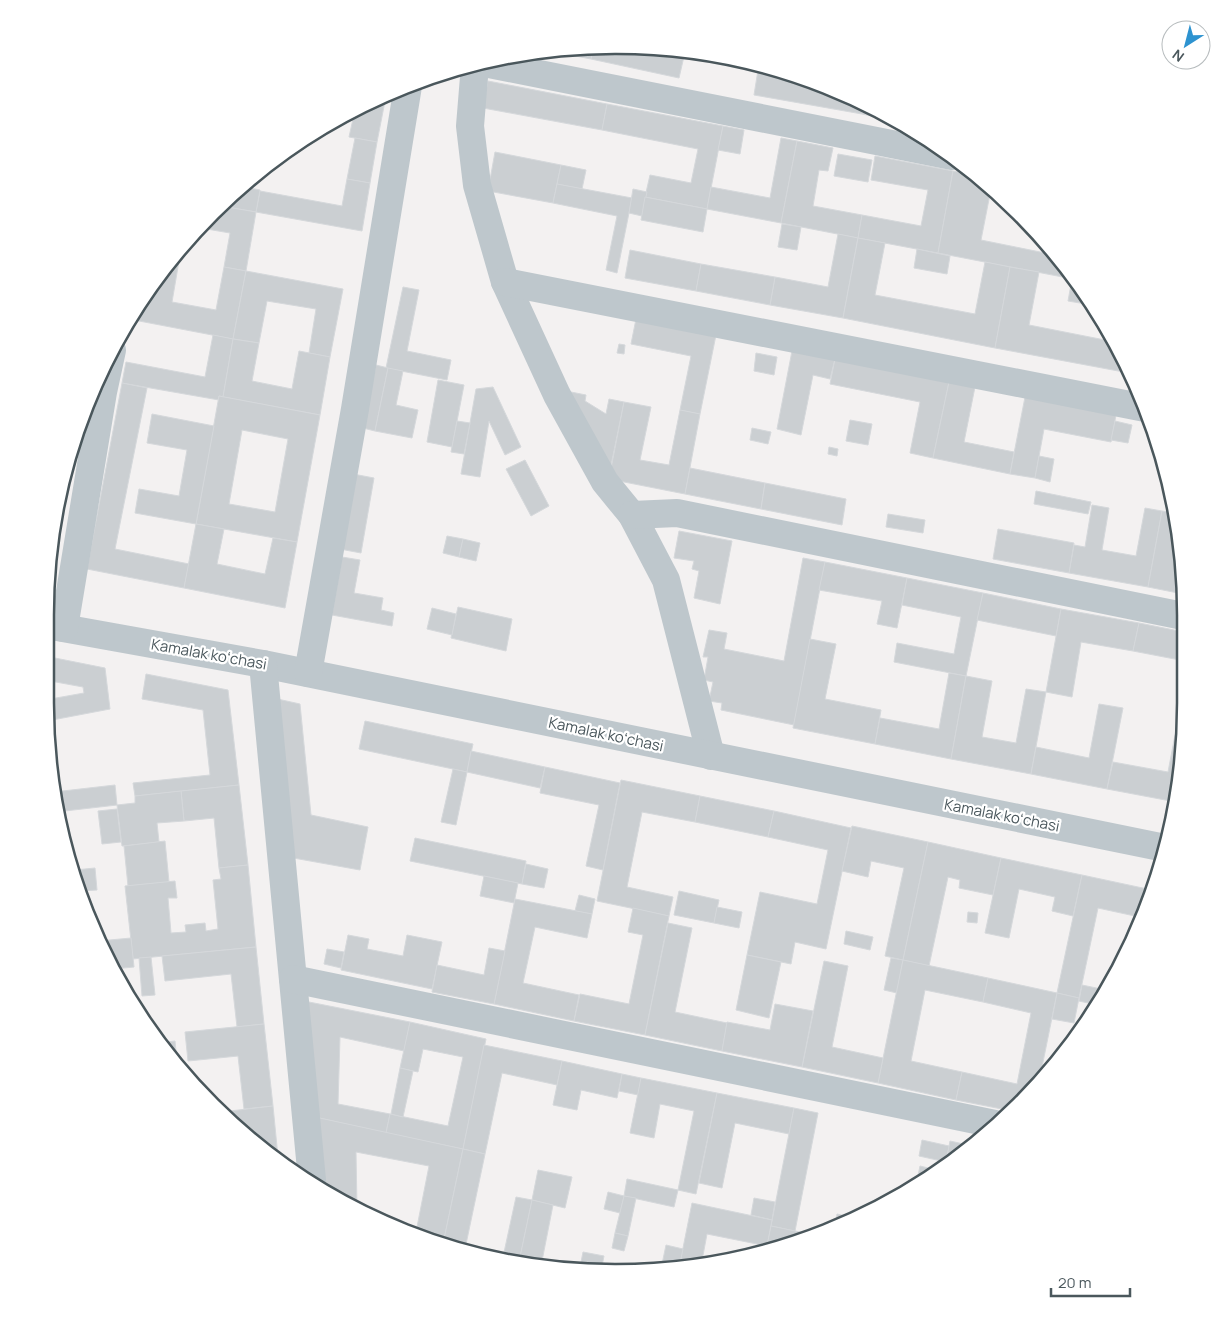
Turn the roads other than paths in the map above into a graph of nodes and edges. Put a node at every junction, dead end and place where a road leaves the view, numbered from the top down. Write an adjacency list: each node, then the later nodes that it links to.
1 (500, 66): 4 (street)
2 (474, 72): 5 (street)
3 (407, 95): 12 (street)
4 (934, 152)
5 (505, 282): 7 (street); 8 (street)
6 (97, 400): 10 (street)
7 (1136, 406)
8 (632, 515): 9 (street); 13 (street)
9 (1177, 615)
10 (55, 627): 11 (street, Kamalak koʻchasi)
11 (263, 664): 12 (street, Kamalak koʻchasi); 15 (street)
12 (308, 673): 13 (street, Kamalak koʻchasi)
13 (711, 756): 14 (street, Kamalak koʻchasi)
14 (1158, 847)
15 (293, 979): 16 (street); 17 (street)
16 (989, 1122)
17 (312, 1175)

